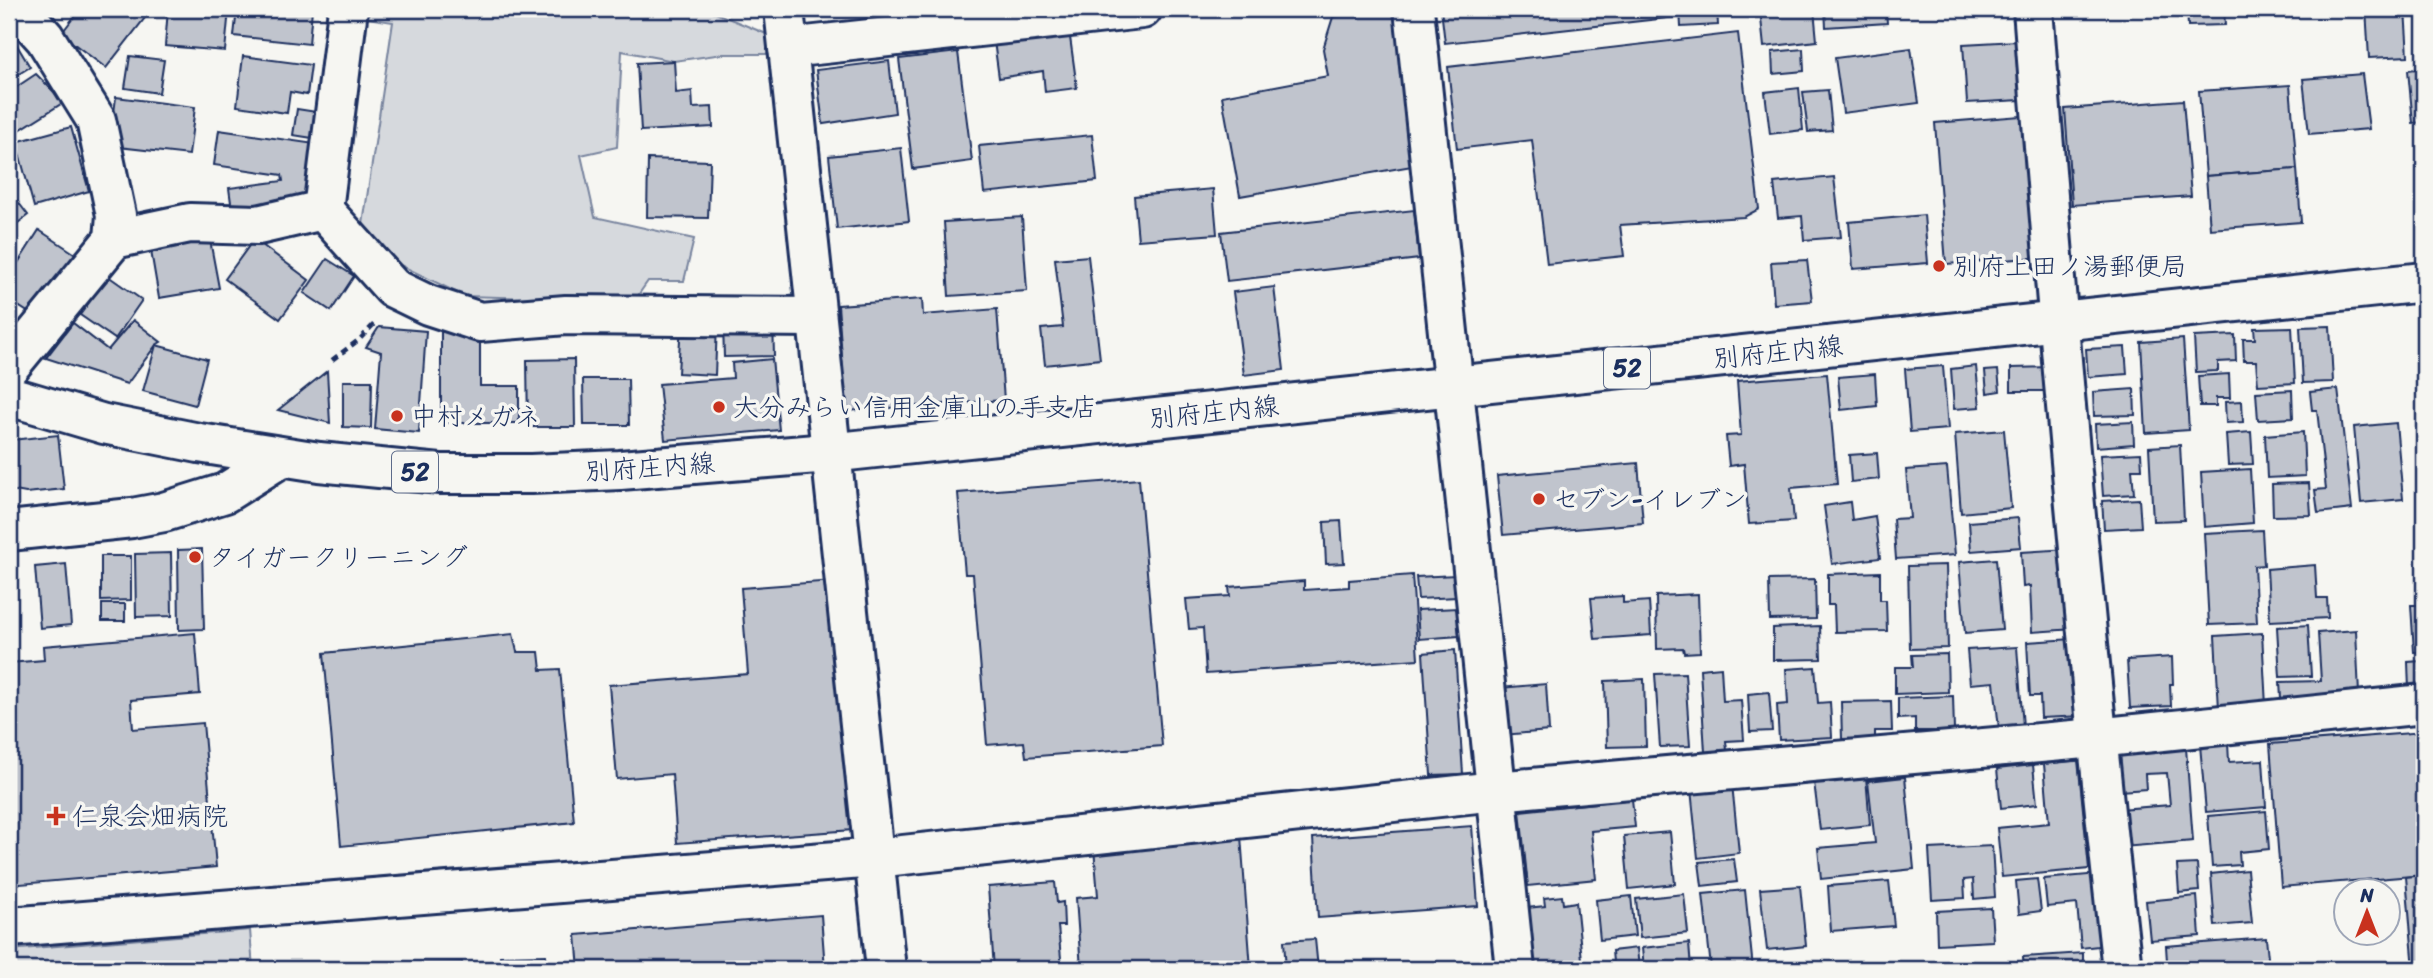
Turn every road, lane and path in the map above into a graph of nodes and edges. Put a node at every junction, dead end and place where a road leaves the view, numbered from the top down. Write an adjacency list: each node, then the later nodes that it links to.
1 (19, 9): 7 (street)
2 (348, 9): 9 (street)
3 (784, 9): 8 (street)
4 (1142, 9): 8 (street)
5 (1414, 9): 17 (street)
6 (2033, 9): 14 (street)
7 (53, 23): 10 (street)
8 (788, 48): 13 (street)
9 (323, 210): 10 (street); 12 (street)
10 (114, 239): 16 (street)
11 (2424, 282): 14 (street, 別府庄内線 / 52)
12 (402, 293): 13 (street); 15 (path)
13 (816, 317): 19 (street)
14 (2057, 322): 17 (street, 別府庄内線 / 52); 23 (street)
15 (332, 360)
16 (9, 367)
17 (1453, 386): 19 (street, 別府庄内線 / 52); 24 (street)
18 (9, 396): 20 (street, 別府庄内線 / 52)
19 (830, 453): 20 (street, 別府庄内線 / 52); 25 (street)
20 (282, 457): 21 (street)
21 (9, 531)
22 (2424, 705): 23 (street)
23 (2096, 738): 24 (street); 29 (street)
24 (1496, 791): 25 (street); 28 (street)
25 (875, 858): 26 (street); 27 (street)
26 (9, 927)
27 (887, 969)
28 (1515, 969)
29 (2122, 969)

